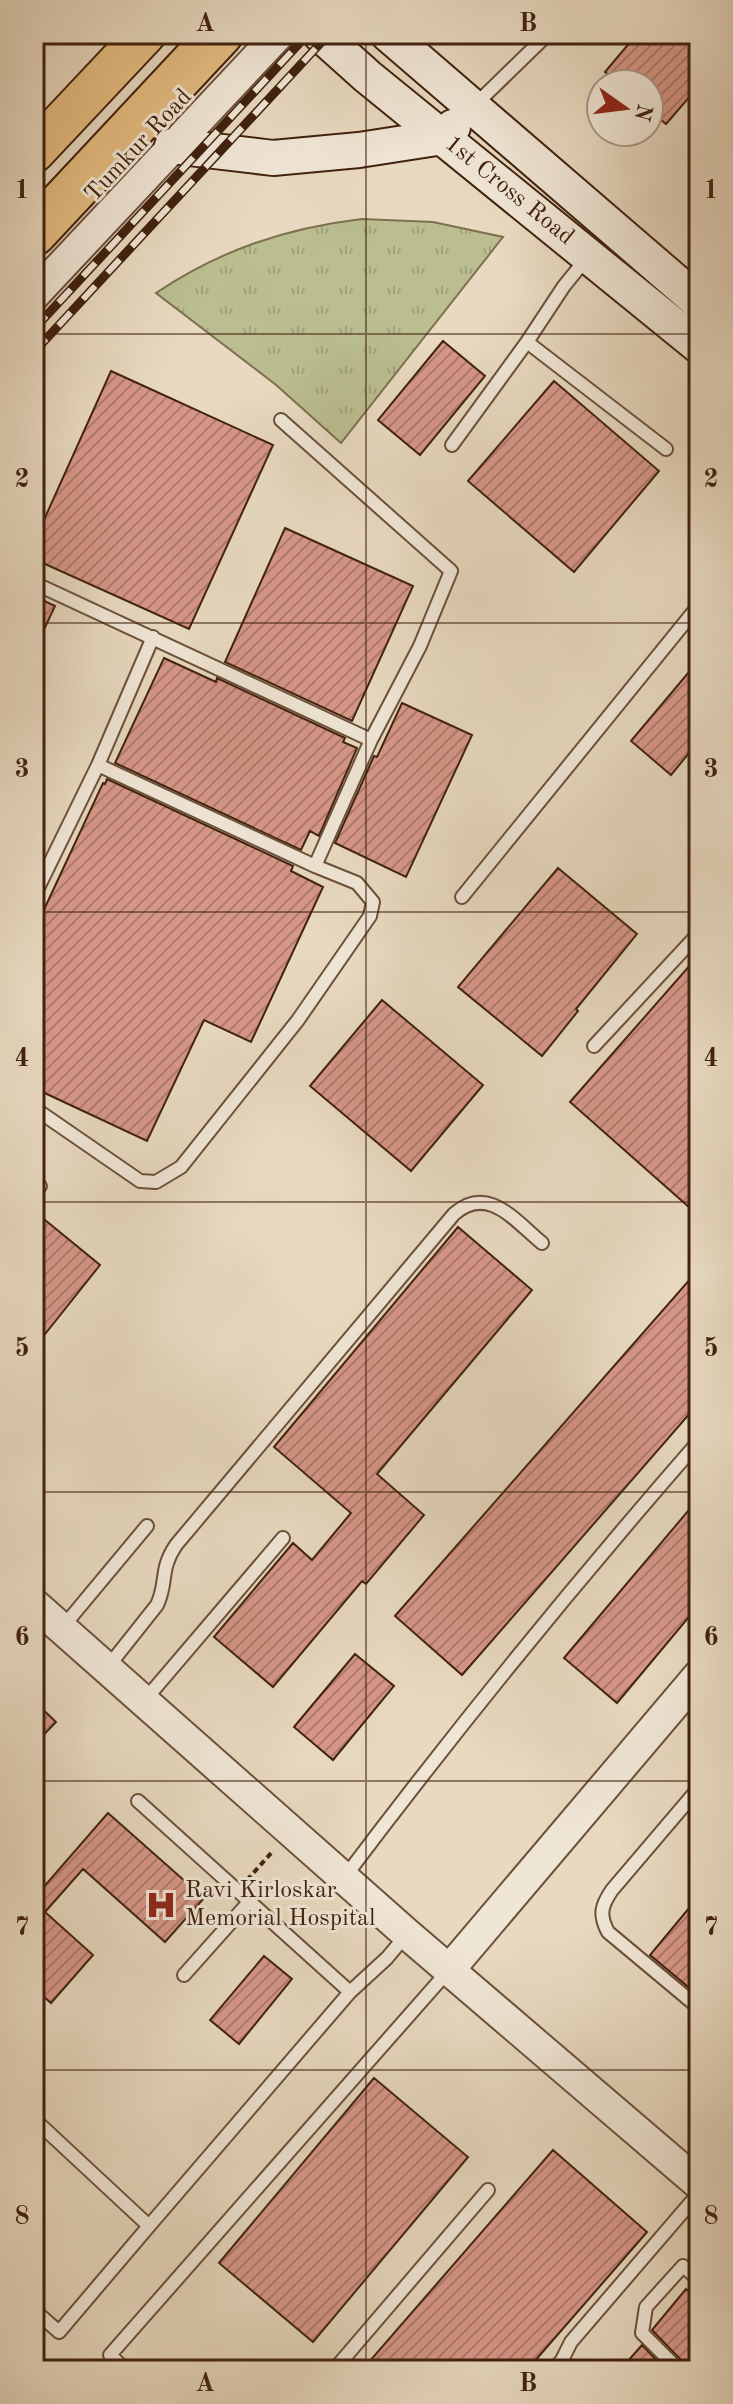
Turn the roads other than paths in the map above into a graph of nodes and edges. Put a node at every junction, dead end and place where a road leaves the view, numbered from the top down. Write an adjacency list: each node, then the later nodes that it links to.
1 (125, 34): 11 (street)
2 (145, 34): 14 (highway)
3 (183, 34): 15 (highway)
4 (220, 34): 16 (highway)
5 (245, 34): 18 (highway, Tumkur Road)
6 (279, 34): 13 (street)
7 (320, 34): 12 (main road, 1st Cross Road)
8 (388, 34): 10 (main road, 1st Cross Road)
9 (548, 34): 10 (lane)
10 (473, 108): 12 (main road); 20 (main road, 1st Cross Road)
11 (34, 132)
12 (443, 137): 13 (main road); 17 (main road, 1st Cross Road)
13 (172, 146): 19 (street)
14 (34, 152)
15 (34, 193)
16 (34, 233)
17 (588, 256): 21 (lane); 22 (main road, 1st Cross Road)
18 (34, 258)
19 (34, 295)
20 (699, 302)
21 (527, 342): 24 (lane); 25 (lane)
22 (699, 346)
23 (281, 420): 29 (lane)
24 (452, 445)
25 (666, 449)
26 (34, 583): 28 (lane)
27 (699, 605): 33 (lane)
28 (153, 637): 29 (lane); 30 (lane)
29 (371, 740): 31 (lane)
30 (98, 765): 31 (lane); 32 (lane)
31 (315, 866): 36 (lane)
32 (34, 896)
33 (462, 897)
34 (699, 933): 35 (lane)
35 (594, 1046)
36 (34, 1108)
37 (542, 1243): 43 (lane)
38 (699, 1441): 48 (lane)
39 (147, 1526): 42 (lane)
40 (283, 1538): 45 (lane)
41 (34, 1604): 42 (street)
42 (62, 1628): 43 (street)
43 (107, 1668): 45 (street)
44 (699, 1675): 51 (street)
45 (144, 1701): 48 (street)
46 (698, 1789): 54 (lane)
47 (138, 1801): 49 (lane)
48 (344, 1878): 50 (street)
49 (249, 1902): 52 (lane); 53 (lane)
50 (407, 1934): 51 (street); 53 (lane)
51 (449, 1970): 56 (street); 62 (lane)
52 (184, 1975)
53 (350, 1992): 59 (lane)
54 (699, 2008)
55 (34, 2119): 59 (lane)
56 (699, 2184)
57 (488, 2190): 63 (lane)
58 (699, 2193): 64 (lane)
59 (149, 2226): 61 (lane)
60 (699, 2280): 65 (lane)
61 (34, 2310)
62 (126, 2370)
63 (334, 2370)
64 (553, 2370)
65 (679, 2370)

